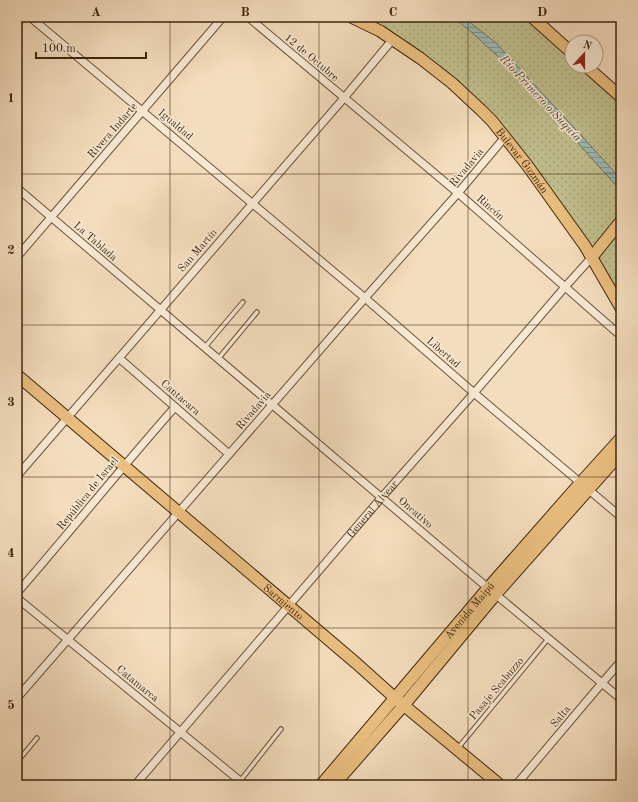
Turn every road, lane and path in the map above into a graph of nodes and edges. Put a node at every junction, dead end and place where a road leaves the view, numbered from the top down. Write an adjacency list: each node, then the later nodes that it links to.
1 (20, 17): 7 (main road)
2 (30, 17): 13 (street, Igualdad)
3 (223, 17): 13 (street, Rivera Indarte)
4 (248, 17): 12 (street, 12 de Octubre)
5 (351, 17): 8 (main road, Bulevar Guzmán)
6 (532, 17): 9 (main road)
7 (17, 20)
8 (393, 39): 12 (street, San Martín); 14 (main road, Bulevar Guzmán)
9 (564, 46)
10 (595, 74): 11 (main road)
11 (621, 97)
12 (344, 98): 16 (street, Rincón); 17 (street, San Martín)
13 (143, 111): 17 (street, Igualdad); 18 (street, Rivera Indarte)
14 (505, 137): 16 (street, Rivadavia); 21 (main road, Bulevar Guzmán)
15 (17, 188): 18 (street, La Tablada)
16 (458, 193): 22 (street, Rincón); 23 (street, Rivadavia)
17 (252, 203): 23 (street, Libertad); 26 (street, San Martín)
18 (51, 217): 20 (street, Rivera Indarte); 26 (street, La Tablada)
19 (621, 222): 21 (main road, General Alvear)
20 (17, 257)
21 (592, 257): 22 (street, General Alvear); 25 (main road, Bulevar Guzmán)
22 (565, 287): 28 (street, Rincón); 33 (street, General Alvear)
23 (365, 298): 33 (street, Libertad); 34 (street, Rivadavia)
24 (243, 302): 29 (lane)
25 (621, 308)
26 (160, 310): 29 (street, Oncativo); 30 (street, San Martín)
27 (257, 312): 31 (lane)
28 (621, 336)
29 (204, 348): 31 (street, Oncativo)
30 (119, 358): 35 (street, Cantacara); 36 (street, San Martín)
31 (218, 359): 34 (street, Oncativo)
32 (17, 375): 36 (main road, Sarmiento)
33 (474, 393): 42 (street, Libertad); 43 (street, General Alvear)
34 (272, 405): 39 (street, Rivadavia); 43 (street, Oncativo)
35 (175, 407): 39 (street, Cantacara); 40 (street, República de Israel)
36 (67, 417): 40 (main road, Sarmiento); 41 (street, San Martín)
37 (621, 438): 42 (main road, Avenida Maipú)
38 (621, 453): 42 (main road, Avenida Maipú)
39 (229, 454): 44 (street, Rivadavia)
40 (124, 465): 44 (main road, Sarmiento); 47 (street, República de Israel)
41 (17, 476)
42 (584, 486): 45 (street, Libertad); 46 (main road, Avenida Maipú)
43 (382, 497): 46 (street, Oncativo); 49 (street, General Alvear)
44 (179, 512): 49 (main road, Sarmiento); 51 (street, Rivadavia)
45 (621, 517)
46 (492, 591): 50 (street, Oncativo); 56 (main road, Avenida Maipú)
47 (17, 593)
48 (17, 598): 51 (street, Catamarca)
49 (289, 606): 56 (main road, Sarmiento); 58 (street, General Alvear)
50 (549, 638): 53 (street, Oncativo); 60 (lane, Pasaje Scabuzzo)
51 (67, 640): 54 (street, Rivadavia); 58 (street, Catamarca)
52 (621, 661): 53 (street, Salta)
53 (602, 683): 55 (street, Oncativo); 67 (street, Salta)
54 (17, 698)
55 (621, 699)
56 (400, 701): 60 (main road, Sarmiento); 64 (main road, Avenida Maipú); 65 (main road, Avenida Maipú)
57 (281, 729): 62 (lane)
58 (180, 732): 62 (street, Catamarca); 63 (street, General Alvear)
59 (37, 738): 61 (lane)
60 (457, 749): 66 (main road, Sarmiento)
61 (17, 762)
62 (242, 783)
63 (135, 785)
64 (321, 785)
65 (334, 785)
66 (500, 785)
67 (516, 785)

